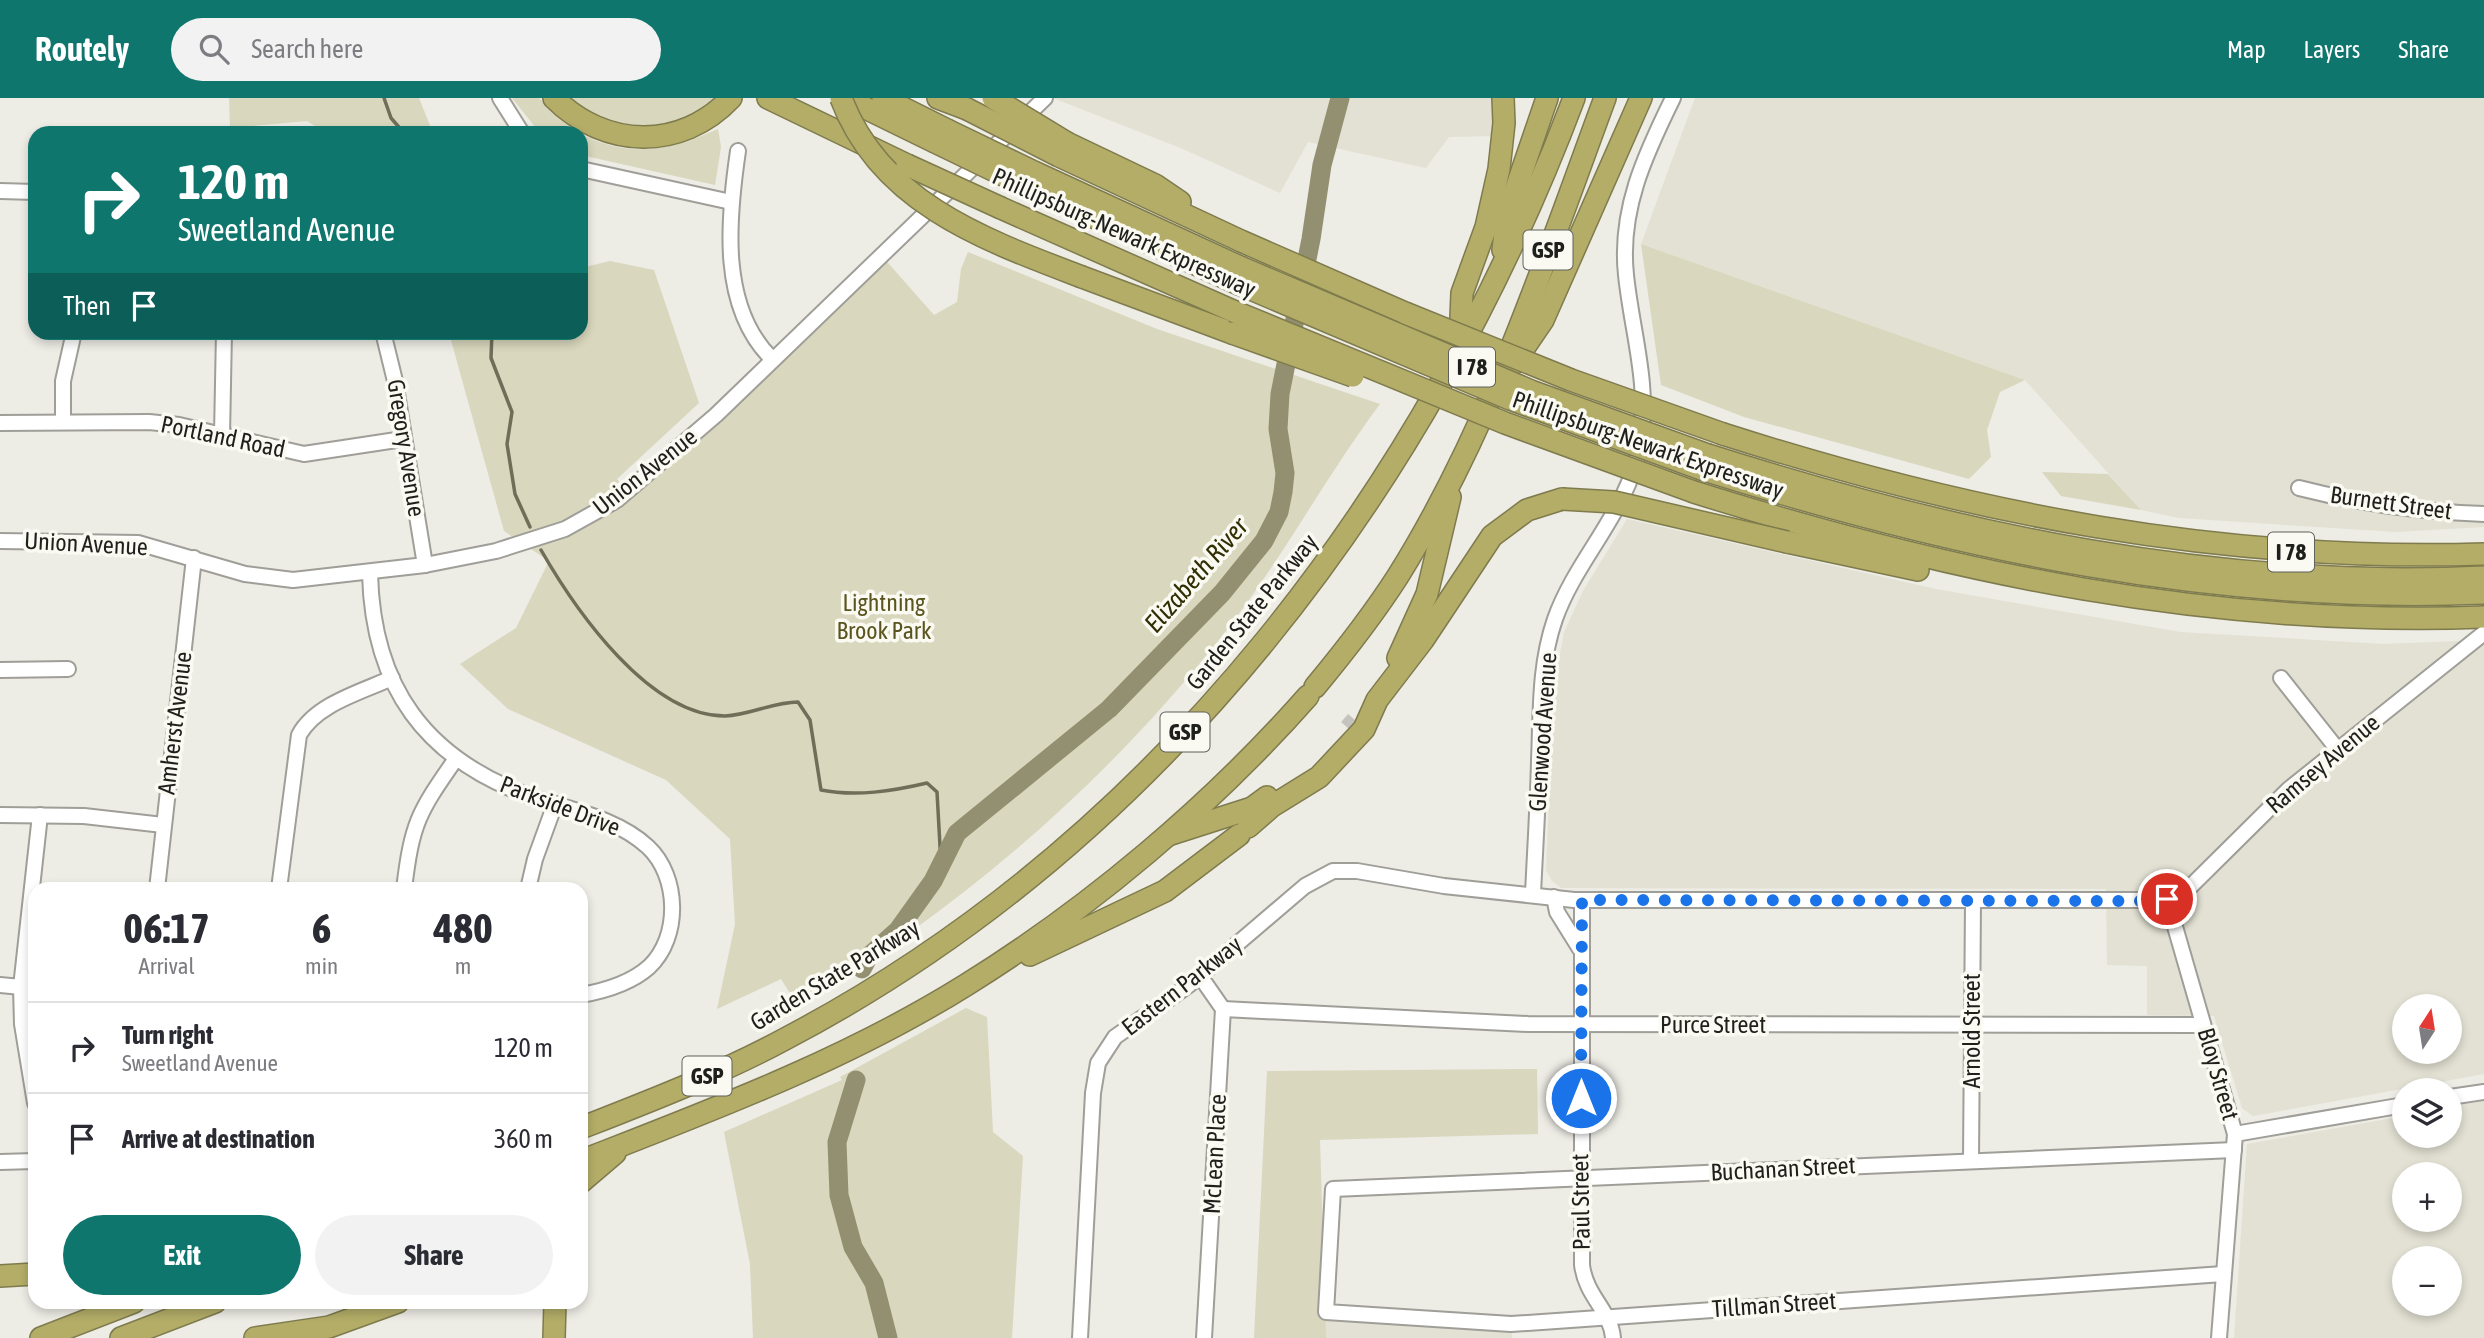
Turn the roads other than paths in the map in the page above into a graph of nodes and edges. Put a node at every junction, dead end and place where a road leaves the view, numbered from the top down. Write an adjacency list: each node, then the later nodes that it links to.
1 (500, 98): 19 (street)
2 (554, 98): 17 (highway)
3 (768, 98): 21 (highway, Phillipsburg-Newark Expressway / I 78)
4 (788, 98): 21 (highway)
5 (843, 98): 20 (highway, Phillipsburg-Newark Expressway / I 78); 37 (highway, bridge)
6 (883, 98): 20 (highway, Phillipsburg-Newark Expressway / I 78)
7 (938, 98): 18 (highway)
8 (947, 98): 18 (highway, Phillipsburg-Newark Expressway / I 78)
9 (993, 98): 22 (highway, bridge)
10 (1045, 98): 33 (street, Union Avenue)
11 (1505, 98): 32 (highway)
12 (1548, 98): 28 (highway)
13 (1574, 98): 28 (highway, Garden State Parkway / GSP)
14 (1605, 98): 34 (highway, GSP)
15 (1641, 98): 34 (highway)
16 (1673, 98): 71 (street, Glenwood Avenue)
17 (724, 105)
18 (967, 109): 22 (highway, Phillipsburg-Newark Expressway / I 78, bridge)
19 (518, 126)
20 (940, 136): 40 (highway, Phillipsburg-Newark Expressway / I 78, bridge)
21 (848, 137): 37 (highway, Phillipsburg-Newark Expressway / I 78, bridge)
22 (1063, 149): 45 (highway, Phillipsburg-Newark Expressway / I 78, bridge)
23 (738, 151): 27 (street)
24 (588, 171): 27 (street)
25 (0, 191): 26 (street)
26 (28, 192)
27 (731, 202): 33 (street)
28 (1501, 269): 32 (highway, Garden State Parkway / GSP)
29 (72, 340): 35 (street)
30 (224, 340): 38 (street)
31 (385, 340): 39 (street, Gregory Avenue)
32 (1459, 351): 91 (highway, Garden State Parkway / GSP)
33 (772, 359): 47 (street, Union Avenue)
34 (1489, 401): 41 (highway, GSP)
35 (63, 422): 36 (street, Portland Road); 38 (street, Portland Road)
36 (0, 423)
37 (1505, 423): 49 (highway, Phillipsburg-Newark Expressway / I 78, bridge)
38 (222, 435): 39 (street, Portland Road)
39 (403, 439): 47 (street, Gregory Avenue)
40 (1704, 462): 50 (highway, Phillipsburg-Newark Expressway / I 78); 51 (highway, Phillipsburg-Newark Expressway / I 78)
41 (1457, 469): 58 (highway); 65 (highway, GSP)
42 (2299, 488): 43 (street, Burnett Street)
43 (2484, 514)
44 (0, 541): 46 (street, Union Avenue)
45 (2484, 554)
46 (194, 558): 48 (street, Union Avenue); 64 (street, Amherst Avenue)
47 (425, 565): 48 (street, Union Avenue)
48 (370, 574): 56 (street, Parkside Drive)
49 (1997, 575): 52 (highway, Phillipsburg-Newark Expressway / I 78); 58 (highway, bridge)
50 (2484, 578)
51 (2484, 593)
52 (2484, 617)
53 (2484, 633): 59 (street, Ramsey Avenue)
54 (68, 669): 55 (street)
55 (0, 670)
56 (392, 678): 60 (street, Parkside Drive); 68 (street)
57 (2281, 678): 59 (street)
58 (1381, 695): 65 (highway); 80 (highway)
59 (2338, 750): 73 (street, Ramsey Avenue)
60 (456, 760): 61 (street, Parkside Drive); 69 (street)
61 (555, 804): 70 (street); 82 (street, Parkside Drive)
62 (0, 815): 63 (street)
63 (40, 815): 64 (street); 66 (street)
64 (163, 825): 67 (street, Amherst Avenue)
65 (1162, 837): 80 (highway, GSP)
66 (33, 882)
67 (158, 882)
68 (280, 882)
69 (405, 882)
70 (530, 882)
71 (1533, 894): 72 (street, Eastern Parkway); 78 (street, Eastern Parkway)
72 (1554, 897): 74 (street, Eastern Parkway); 77 (street, Paul Street)
73 (2167, 899): 75 (street, Eastern Parkway); 85 (street, Bloy Street)
74 (1582, 900): 75 (street, Eastern Parkway); 77 (street, Paul Street)
75 (1973, 901): 86 (street, Arnold Street)
76 (28, 924): 81 (street)
77 (1581, 954): 84 (street, Paul Street)
78 (1200, 976): 83 (street); 114 (street, Eastern Parkway)
79 (0, 985): 81 (street)
80 (964, 986): 93 (highway, GSP)
81 (21, 987): 87 (street)
82 (588, 994)
83 (1223, 1009): 84 (street, Purce Street); 115 (street, McLean Place)
84 (1581, 1024): 86 (street, Purce Street); 100 (street, Paul Street)
85 (2203, 1025): 86 (street, Purce Street); 92 (street, Bloy Street)
86 (1972, 1026): 98 (street, Arnold Street)
87 (28, 1060)
88 (2484, 1091): 89 (street)
89 (2462, 1095)
90 (2392, 1107): 92 (street)
91 (588, 1125)
92 (2235, 1133): 94 (street, Bloy Street)
93 (625, 1144): 95 (highway, GSP); 99 (highway)
94 (2234, 1150): 98 (street, Buchanan Street); 102 (street, Bloy Street)
95 (588, 1158)
96 (0, 1161): 97 (street)
97 (28, 1161)
98 (1970, 1161): 100 (street, Buchanan Street)
99 (588, 1176)
100 (1581, 1178): 108 (street, Buchanan Street); 109 (street, Paul Street)
101 (28, 1274): 103 (highway)
102 (2223, 1274): 109 (street, Tillman Street); 117 (street, Bloy Street)
103 (0, 1276)
104 (116, 1309): 110 (highway)
105 (197, 1309): 111 (highway)
106 (379, 1309): 112 (highway)
107 (555, 1309): 113 (highway)
108 (1326, 1312): 109 (street, Tillman Street)
109 (1607, 1318): 116 (street, Paul Street)
110 (41, 1338)
111 (121, 1338)
112 (254, 1338)
113 (554, 1338)
114 (1080, 1338)
115 (1204, 1338)
116 (1613, 1338)
117 (2219, 1338)

